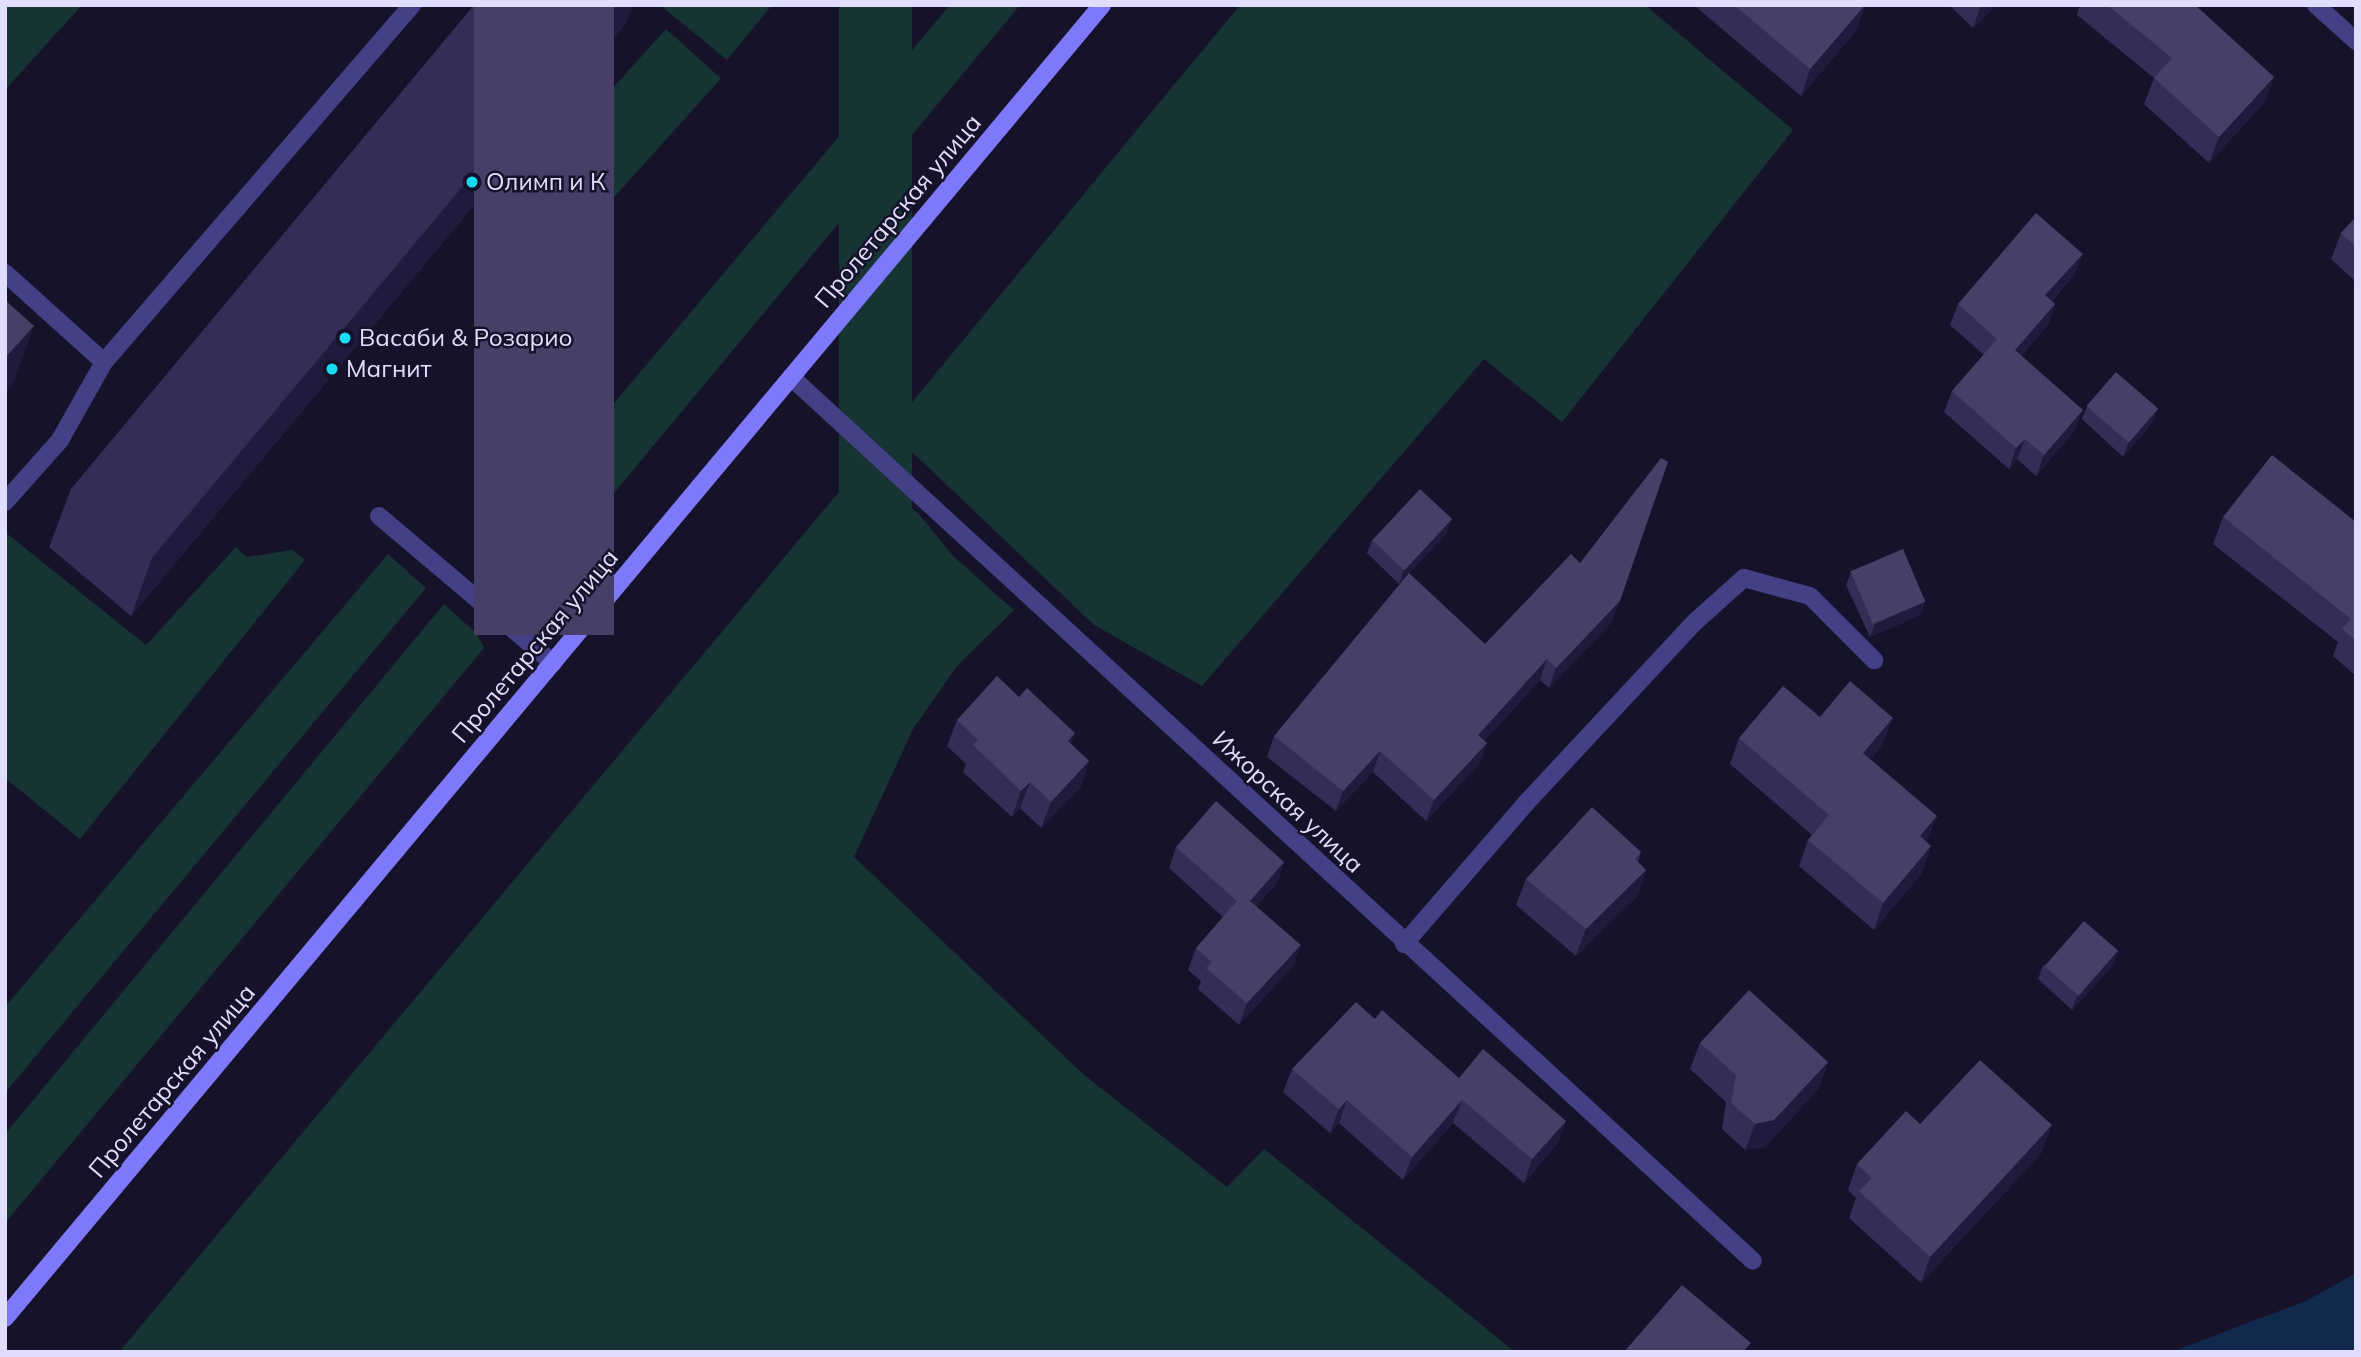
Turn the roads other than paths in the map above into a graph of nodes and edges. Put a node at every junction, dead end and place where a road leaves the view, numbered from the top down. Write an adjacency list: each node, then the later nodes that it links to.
1 (412, 5): 6 (street)
2 (1102, 5): 7 (main road, Пролетарская улица)
3 (2316, 5): 4 (street)
4 (2356, 41)
5 (5, 273): 6 (street)
6 (104, 362): 8 (street)
7 (791, 377): 11 (main road, Пролетарская улица); 12 (street, Ижорская улица)
8 (5, 502)
9 (379, 516): 11 (street)
10 (1874, 660): 12 (street)
11 (553, 663): 14 (main road, Пролетарская улица)
12 (1404, 944): 13 (street, Ижорская улица)
13 (1753, 1261)
14 (5, 1318)

